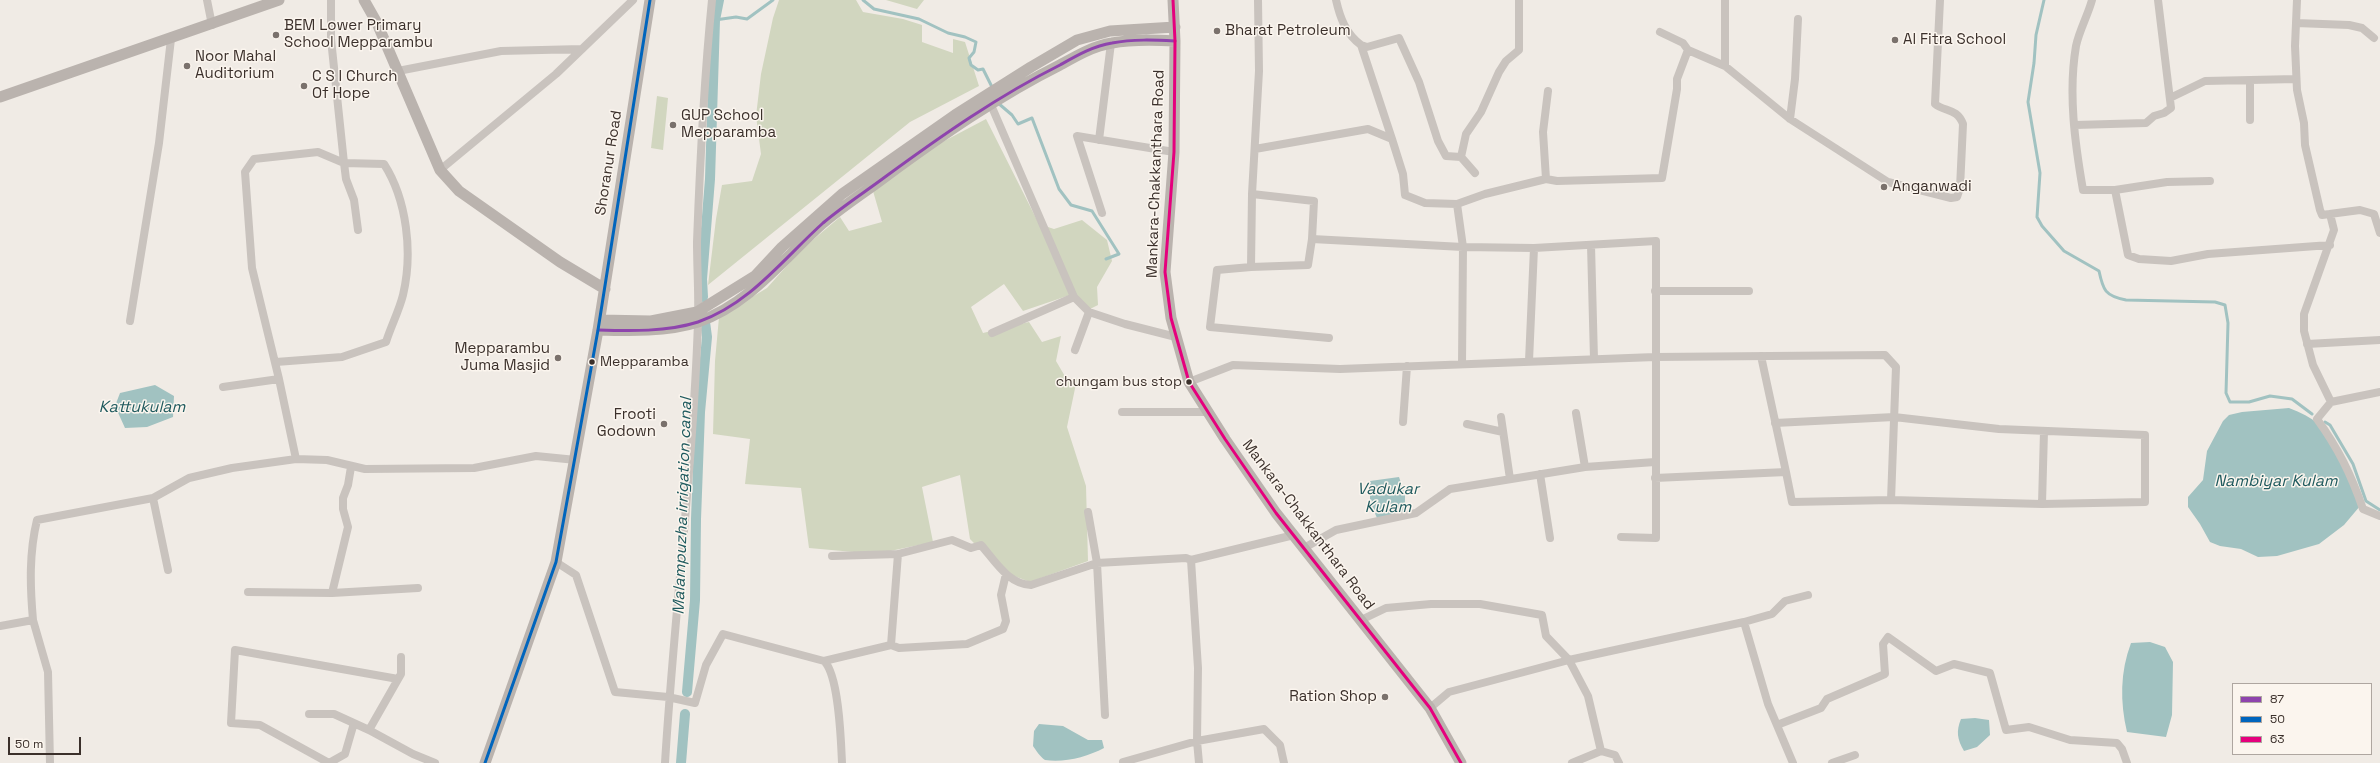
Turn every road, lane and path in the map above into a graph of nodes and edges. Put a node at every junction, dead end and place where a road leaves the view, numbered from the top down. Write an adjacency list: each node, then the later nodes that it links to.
1 (207, 0): 19 (street)
2 (279, 0): 19 (main road)
3 (331, 0): 45 (street)
4 (364, 0): 30 (main road)
5 (634, 0): 27 (street)
6 (650, 0): 63 (main road, Shoranur Road)
7 (712, 0): 68 (street)
8 (1173, 0): 20 (main road, Mankara-Chakkanthara Road)
9 (1258, 0): 42 (street)
10 (1336, 0): 26 (street)
11 (1519, 0): 44 (street)
12 (1725, 0): 29 (street)
13 (1940, 0): 37 (street)
14 (2092, 0): 39 (street)
15 (2158, 0): 35 (street)
16 (2297, 0): 18 (street)
17 (1798, 20): 37 (street)
18 (2296, 23): 22 (street); 31 (street)
19 (212, 25): 23 (main road)
20 (1175, 27): 24 (main road, Mankara-Chakkanthara Road); 68 (main road)
21 (1660, 32): 28 (street)
22 (2374, 38)
23 (171, 40): 34 (main road); 69 (street)
24 (1175, 41): 25 (main road); 43 (main road, Mankara-Chakkanthara Road)
25 (1112, 43): 36 (main road); 41 (street)
26 (1360, 45): 40 (street); 44 (street)
27 (582, 49): 30 (street); 46 (street)
28 (1688, 50): 29 (street); 48 (street)
29 (1725, 66): 37 (street)
30 (398, 71): 46 (main road)
31 (2296, 79): 32 (street); 54 (street)
32 (2250, 81): 35 (street); 38 (street)
33 (1548, 91): 48 (street)
34 (0, 98)
35 (2170, 98): 39 (street)
36 (991, 105): 66 (street); 68 (main road)
37 (1790, 119)
38 (2250, 120)
39 (2075, 125): 50 (street)
40 (1392, 139): 42 (street); 52 (street)
41 (1099, 140): 43 (street); 53 (street)
42 (1255, 149): 51 (street)
43 (1174, 152): 72 (main road, Mankara-Chakkanthara Road)
44 (1460, 157): 47 (street)
45 (344, 163): 55 (street); 81 (street); 81 (street)
46 (440, 170): 63 (main road)
47 (1475, 173)
48 (1546, 179): 52 (street)
49 (2210, 181): 50 (street)
50 (2115, 190): 59 (street)
51 (1252, 194): 57 (street); 62 (street)
52 (1457, 204): 60 (street)
53 (1102, 213)
54 (2330, 214): 56 (street); 59 (street)
55 (358, 230)
56 (2380, 233)
57 (1312, 239): 60 (street); 62 (street)
58 (1591, 245): 61 (street); 64 (street); 79 (street)
59 (2330, 245): 75 (street)
60 (1463, 247): 61 (street); 82 (street)
61 (1534, 248): 80 (street)
62 (1251, 267): 73 (street)
63 (605, 289): 70 (main road, Shoranur Road)
64 (1655, 291): 65 (street); 78 (street)
65 (1749, 291)
66 (1074, 298): 67 (street); 71 (street)
67 (1089, 312): 72 (street); 76 (street)
68 (698, 317): 70 (main road); 137 (street)
69 (130, 321)
70 (599, 325): 100 (main road, Shoranur Road)
71 (992, 333)
72 (1176, 336): 85 (main road, Mankara-Chakkanthara Road)
73 (1329, 338)
74 (2380, 340): 75 (street)
75 (2307, 344): 88 (street)
76 (1075, 350)
77 (1761, 356): 78 (street); 93 (street); 95 (street)
78 (1655, 357): 79 (street); 101 (street)
79 (1594, 359): 80 (street)
80 (1529, 361): 82 (street)
81 (276, 362): 84 (street)
82 (1462, 364): 83 (street)
83 (1407, 366): 85 (street); 94 (street)
84 (279, 379): 86 (street); 99 (street)
85 (1189, 382): 90 (main road, Mankara-Chakkanthara Road)
86 (223, 387)
87 (2380, 392): 88 (street)
88 (2331, 402): 112 (street)
89 (1122, 412): 90 (street)
90 (1208, 412): 113 (main road, Mankara-Chakkanthara Road)
91 (1576, 414): 103 (street)
92 (1501, 417): 98 (street)
93 (1894, 417): 95 (street); 97 (street); 109 (street)
94 (1403, 422)
95 (1775, 423): 104 (street)
96 (1466, 424): 98 (street)
97 (2044, 431): 110 (street); 110 (street)
98 (1503, 432): 107 (street)
99 (296, 459): 102 (street); 108 (street)
100 (576, 460): 102 (street); 120 (main road, Shoranur Road)
101 (1655, 462): 103 (street); 106 (street)
102 (351, 467): 126 (street)
103 (1585, 467): 105 (street)
104 (1786, 472): 106 (street); 109 (street)
105 (1540, 474): 107 (street); 115 (street)
106 (1655, 478): 114 (street)
107 (1510, 479): 116 (street)
108 (153, 498): 122 (street); 128 (street)
109 (1891, 500): 110 (street)
110 (2042, 504)
111 (1088, 512): 121 (street)
112 (2380, 516)
113 (1294, 535): 116 (main road, Mankara-Chakkanthara Road); 119 (street)
114 (1621, 537)
115 (1550, 538)
116 (1304, 548): 129 (main road, Mankara-Chakkanthara Road)
117 (898, 554): 118 (street); 123 (street); 132 (street)
118 (832, 556)
119 (1192, 560): 121 (street); 144 (street)
120 (556, 562): 137 (street); 151 (main road, Shoranur Road)
121 (1097, 563): 123 (street); 140 (street)
122 (168, 570)
123 (1006, 574): 132 (street)
124 (418, 588): 126 (street)
125 (248, 592): 126 (street)
126 (332, 593)
127 (1808, 595): 130 (street)
128 (34, 620): 131 (street); 148 (street)
129 (1361, 620): 134 (street); 138 (main road, Mankara-Chakkanthara Road)
130 (1744, 622): 134 (street); 142 (street)
131 (0, 626)
132 (891, 645): 135 (street)
133 (401, 657): 136 (street)
134 (1569, 660): 138 (street); 145 (street)
135 (824, 661): 137 (street); 153 (street)
136 (398, 679): 143 (street); 149 (street)
137 (668, 697): 152 (street)
138 (1430, 708): 156 (main road, Mankara-Chakkanthara Road)
139 (309, 714): 141 (street)
140 (1105, 715)
141 (354, 723): 143 (street); 149 (street)
142 (1777, 725): 159 (street); 161 (street)
143 (369, 730): 150 (street)
144 (1197, 741): 147 (street); 154 (street); 155 (street)
145 (1601, 751): 157 (street); 158 (street)
146 (1855, 755): 160 (street)
147 (1123, 762)
148 (50, 763)
149 (329, 763)
150 (435, 763)
151 (485, 763)
152 (665, 763)
153 (842, 763)
154 (1199, 763)
155 (1284, 763)
156 (1461, 763)
157 (1572, 763)
158 (1619, 763)
159 (1793, 763)
160 (1832, 763)
161 (2127, 763)

